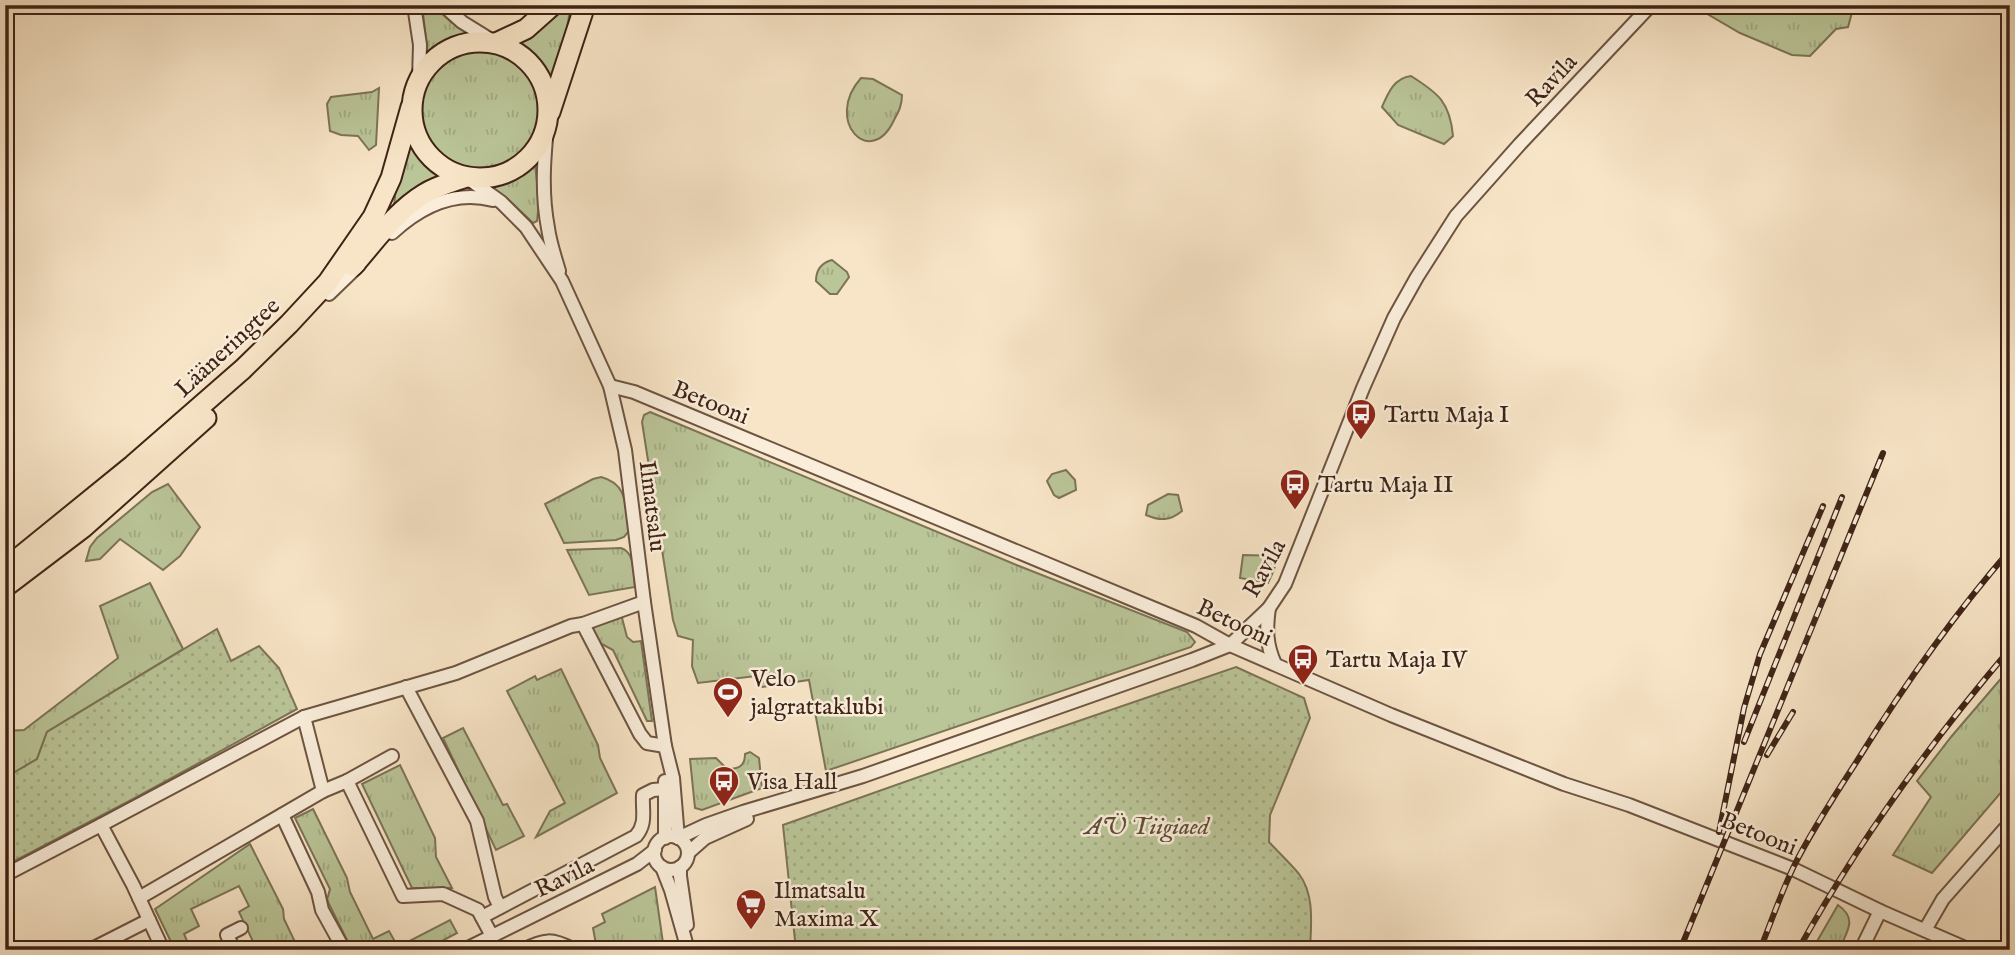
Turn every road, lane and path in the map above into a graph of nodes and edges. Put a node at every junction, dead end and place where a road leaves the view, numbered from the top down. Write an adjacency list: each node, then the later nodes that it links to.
1 (414, 5): 7 (street)
2 (443, 5): 6 (street)
3 (553, 5): 6 (highway)
4 (585, 5): 9 (highway)
5 (1651, 5): 18 (street, Ravila)
6 (496, 43): 7 (highway); 9 (highway)
7 (419, 78): 8 (highway)
8 (411, 107): 10 (highway); 15 (highway, Lääneringtee)
9 (548, 119): 10 (highway); 12 (street, Ilmatsalu)
10 (466, 177): 11 (street, Ilmatsalu); 13 (highway, Lääneringtee)
11 (501, 202): 12 (street, Ilmatsalu); 13 (street)
12 (562, 281): 14 (street, Ilmatsalu)
13 (329, 294): 16 (highway, Lääneringtee)
14 (610, 386): 17 (street, Ilmatsalu); 20 (street, Betooni)
15 (5, 569)
16 (5, 587)
17 (644, 602): 19 (street); 24 (street, Ilmatsalu)
18 (1269, 608): 20 (street, Ravila); 21 (street)
19 (583, 624): 22 (street); 24 (street)
20 (1230, 645): 21 (street, Betooni); 28 (street, Ravila)
21 (1275, 664): 45 (street, Betooni)
22 (406, 687): 23 (street); 44 (street)
23 (304, 717): 29 (street); 32 (street)
24 (665, 746): 27 (street, Ilmatsalu); 33 (street, Ilmatsalu)
25 (392, 756): 26 (street)
26 (347, 781): 29 (street); 46 (street)
27 (665, 789): 33 (street, Ilmatsalu); 34 (street)
28 (819, 790): 33 (street, Ravila); 36 (street, Ravila)
29 (323, 792): 30 (street)
30 (282, 815): 42 (street); 56 (street)
31 (2010, 823): 50 (street)
32 (100, 825): 41 (street); 42 (street)
33 (672, 838): 35 (street); 36 (street)
34 (611, 850): 40 (street, Ravila); 43 (street)
35 (655, 850): 37 (street, Ravila); 38 (street)
36 (688, 853): 39 (street)
37 (637, 864): 38 (street, Ravila); 40 (street, Ravila)
38 (660, 865): 39 (street); 59 (street)
39 (680, 867): 59 (street)
40 (622, 872): 47 (street, Ravila)
41 (5, 875)
42 (139, 898): 48 (street)
43 (514, 901): 44 (street); 47 (street, Ravila)
44 (500, 907): 46 (street)
45 (1880, 911): 50 (street, Betooni); 60 (street)
46 (482, 917): 51 (street)
47 (524, 919): 51 (street, Ravila)
48 (149, 920): 53 (street); 54 (street)
49 (241, 928): 55 (street)
50 (1925, 930): 61 (street, Betooni)
51 (492, 936): 52 (street, Ravila)
52 (465, 949)
53 (90, 950)
54 (163, 950)
55 (234, 950)
56 (344, 950)
57 (523, 950): 58 (street)
58 (574, 950)
59 (689, 950)
60 (1861, 950)
61 (1970, 950)

